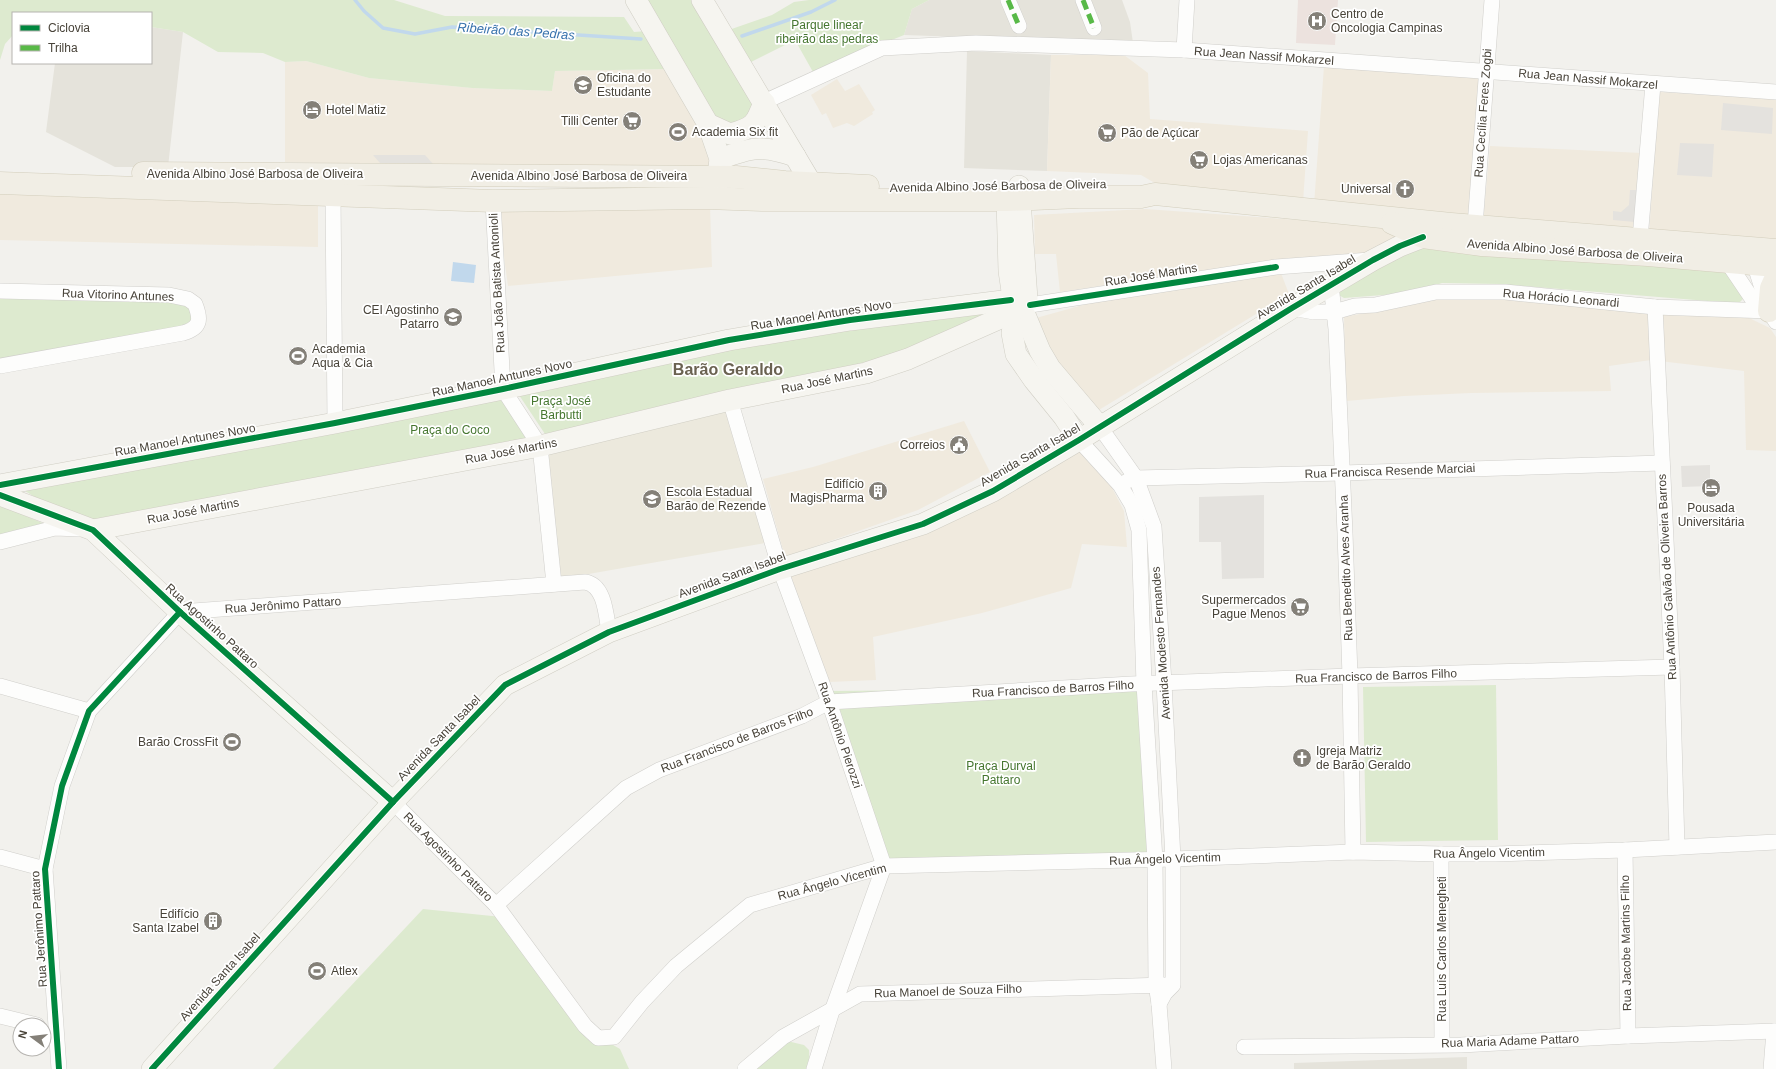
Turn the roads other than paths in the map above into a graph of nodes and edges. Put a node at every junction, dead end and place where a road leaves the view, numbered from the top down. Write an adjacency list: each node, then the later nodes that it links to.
1 (636, 0): 14 (street)
2 (702, 0): 13 (street)
3 (1008, 0): 7 (street)
4 (1083, 0): 8 (street)
5 (1187, 0): 9 (street)
6 (1492, 0): 10 (street, Rua Cecília Feres Zogbi)
7 (1019, 26)
8 (1094, 28)
9 (1184, 50): 10 (street, Rua Jean Nassif Mokarzel); 13 (street, Rua Jean Nassif Mokarzel)
10 (1486, 70): 11 (street, Rua Jean Nassif Mokarzel); 27 (street, Rua Cecília Feres Zogbi)
11 (1654, 84): 12 (street, Rua Jean Nassif Mokarzel); 29 (street)
12 (1776, 92)
13 (764, 102): 14 (street); 17 (street)
14 (708, 124): 15 (street)
15 (719, 168): 16 (main road, Avenida Albino José Barbosa de Oliveira); 17 (street); 18 (main road, Avenida Albino José Barbosa de Oliveira); 22 (street)
16 (0, 169)
17 (803, 169): 18 (main road, Avenida Albino José Barbosa de Oliveira); 20 (main road, Avenida Albino José Barbosa de Oliveira)
18 (785, 182): 23 (main road)
19 (0, 183): 21 (main road, Avenida Albino José Barbosa de Oliveira)
20 (1013, 193): 23 (main road, Avenida Albino José Barbosa de Oliveira); 25 (main road, Avenida Albino José Barbosa de Oliveira); 38 (street, Avenida Modesto Fernandes)
21 (333, 195): 24 (main road, Avenida Albino José Barbosa de Oliveira); 46 (street)
22 (716, 198): 23 (main road, Avenida Albino José Barbosa de Oliveira); 24 (main road, Avenida Albino José Barbosa de Oliveira)
23 (762, 200)
24 (493, 201): 44 (street, Rua João Batista Antonioli)
25 (1380, 216): 26 (main road, Avenida Albino José Barbosa de Oliveira); 28 (main road, Avenida Albino José Barbosa de Oliveira)
26 (1451, 224): 27 (main road, Avenida Albino José Barbosa de Oliveira); 28 (main road)
27 (1475, 226): 29 (main road, Avenida Albino José Barbosa de Oliveira)
28 (1423, 237): 32 (street, Avenida Santa Isabel); 33 (main road, Avenida Albino José Barbosa de Oliveira)
29 (1640, 239): 31 (main road, Avenida Albino José Barbosa de Oliveira)
30 (1776, 250): 31 (main road, Avenida Albino José Barbosa de Oliveira)
31 (1752, 256): 33 (main road, Avenida Albino José Barbosa de Oliveira); 34 (main road, Avenida Albino José Barbosa de Oliveira); 42 (street)
32 (1373, 260): 36 (street, Avenida Santa Isabel); 38 (street, Rua José Martins)
33 (1728, 263): 42 (street)
34 (1776, 266)
35 (1776, 277): 42 (main road)
36 (1332, 285): 40 (street, Avenida Santa Isabel); 41 (street, Rua Benedito Alves Aranha)
37 (0, 291): 43 (street, Rua Vitorino Antunes)
38 (1019, 307): 44 (street, Rua Manoel Antunes Novo); 45 (street, Rua José Martins); 47 (street, Avenida Modesto Fernandes); 48 (street, Avenida Modesto Fernandes)
39 (1655, 307): 41 (street, Rua Horácio Leonardi); 42 (street, Rua Horácio Leonardi); 50 (street, Rua Antônio Galvão de Oliveira Barros)
40 (1292, 308): 41 (street, Rua Horácio Leonardi); 47 (street, Avenida Santa Isabel)
41 (1334, 312): 51 (street, Rua Benedito Alves Aranha)
42 (1772, 317)
43 (0, 366)
44 (503, 390): 46 (street, Rua Manoel Antunes Novo); 49 (street)
45 (730, 400): 49 (street, Rua José Martins); 57 (street, Rua Antônio Pierozzi)
46 (336, 423): 54 (street, Rua Manoel Antunes Novo)
47 (1100, 427): 48 (street, Avenida Santa Isabel); 52 (street, Avenida Modesto Fernandes)
48 (1079, 440): 53 (street, Avenida Modesto Fernandes); 57 (street, Avenida Santa Isabel)
49 (540, 446): 55 (street, Rua José Martins); 58 (street)
50 (1662, 462): 51 (street, Rua Francisca Resende Marciai); 61 (street, Rua Antônio Galvão de Oliveira Barros)
51 (1342, 473): 52 (street, Rua Francisca Resende Marciai); 62 (street, Rua Benedito Alves Aranha)
52 (1136, 478): 53 (street, Rua Francisca Resende Marciai); 63 (street, Avenida Modesto Fernandes)
53 (1120, 484): 64 (street, Avenida Modesto Fernandes)
54 (4, 487): 55 (street, Rua Agostinho Pattaro)
55 (93, 530): 56 (street, Rua José Martins); 59 (street, Rua Agostinho Pattaro)
56 (0, 542)
57 (780, 569): 60 (street, Avenida Santa Isabel); 66 (street, Rua Antônio Pierozzi)
58 (554, 584): 59 (street, Rua Jerônimo Pattaro); 60 (street, Rua Jerônimo Pattaro)
59 (180, 612): 67 (street, Rua Jerônimo Pattaro); 68 (street, Rua Agostinho Pattaro)
60 (609, 632): 68 (street, Avenida Santa Isabel)
61 (1672, 667): 62 (street, Rua Francisco de Barros Filho); 70 (street, Rua Antônio Galvão de Oliveira Barros)
62 (1350, 676): 63 (street, Rua Francisco de Barros Filho); 72 (street, Rua Benedito Alves Aranha)
63 (1164, 683): 64 (street, Rua Francisco de Barros Filho); 75 (street, Avenida Modesto Fernandes)
64 (1144, 684): 66 (street, Rua Francisco de Barros Filho); 76 (street, Avenida Modesto Fernandes)
65 (0, 686): 67 (street)
66 (829, 702): 77 (street, Rua Antônio Pierozzi); 79 (street, Rua Francisco de Barros Filho)
67 (89, 711): 78 (street, Rua Jerônimo Pattaro)
68 (393, 802): 79 (street, Rua Agostinho Pattaro); 94 (street, Avenida Santa Isabel)
69 (1776, 842): 70 (street, Rua Ângelo Vicentim)
70 (1677, 847): 71 (street, Rua Ângelo Vicentim)
71 (1625, 850): 73 (street, Rua Ângelo Vicentim); 88 (street, Rua Jacobe Martins Filho)
72 (1353, 852): 73 (street, Rua Ângelo Vicentim); 75 (street, Rua Ângelo Vicentim)
73 (1441, 854): 91 (street, Rua Luís Carlos Menegheti)
74 (0, 858): 78 (street)
75 (1174, 859): 76 (street, Rua Ângelo Vicentim); 81 (street, Avenida Modesto Fernandes)
76 (1155, 860): 77 (street, Rua Ângelo Vicentim); 80 (street, Avenida Modesto Fernandes)
77 (884, 866): 83 (street); 90 (street, Rua Ângelo Vicentim)
78 (45, 869): 85 (street, Rua Jerônimo Pattaro)
79 (496, 905): 90 (street, Rua Agostinho Pattaro)
80 (1156, 984): 81 (street, Rua Manoel de Souza Filho); 82 (street, Avenida Modesto Fernandes); 83 (street, Rua Manoel de Souza Filho)
81 (1173, 984): 82 (street)
82 (1159, 1004): 97 (street, Avenida Modesto Fernandes)
83 (832, 1011): 95 (street, Rua Manoel de Souza Filho); 96 (street)
84 (0, 1016): 86 (street)
85 (50, 1017)
86 (12, 1019)
87 (1775, 1031): 88 (street, Rua Maria Adame Pattaro); 98 (street)
88 (1628, 1036): 91 (street, Rua Maria Adame Pattaro)
89 (52, 1037): 93 (street, Rua Jerônimo Pattaro)
90 (614, 1037)
91 (1442, 1044): 92 (street, Rua Maria Adame Pattaro)
92 (1244, 1047)
93 (59, 1069)
94 (152, 1069)
95 (745, 1069)
96 (814, 1069)
97 (1164, 1069)
98 (1771, 1069)

